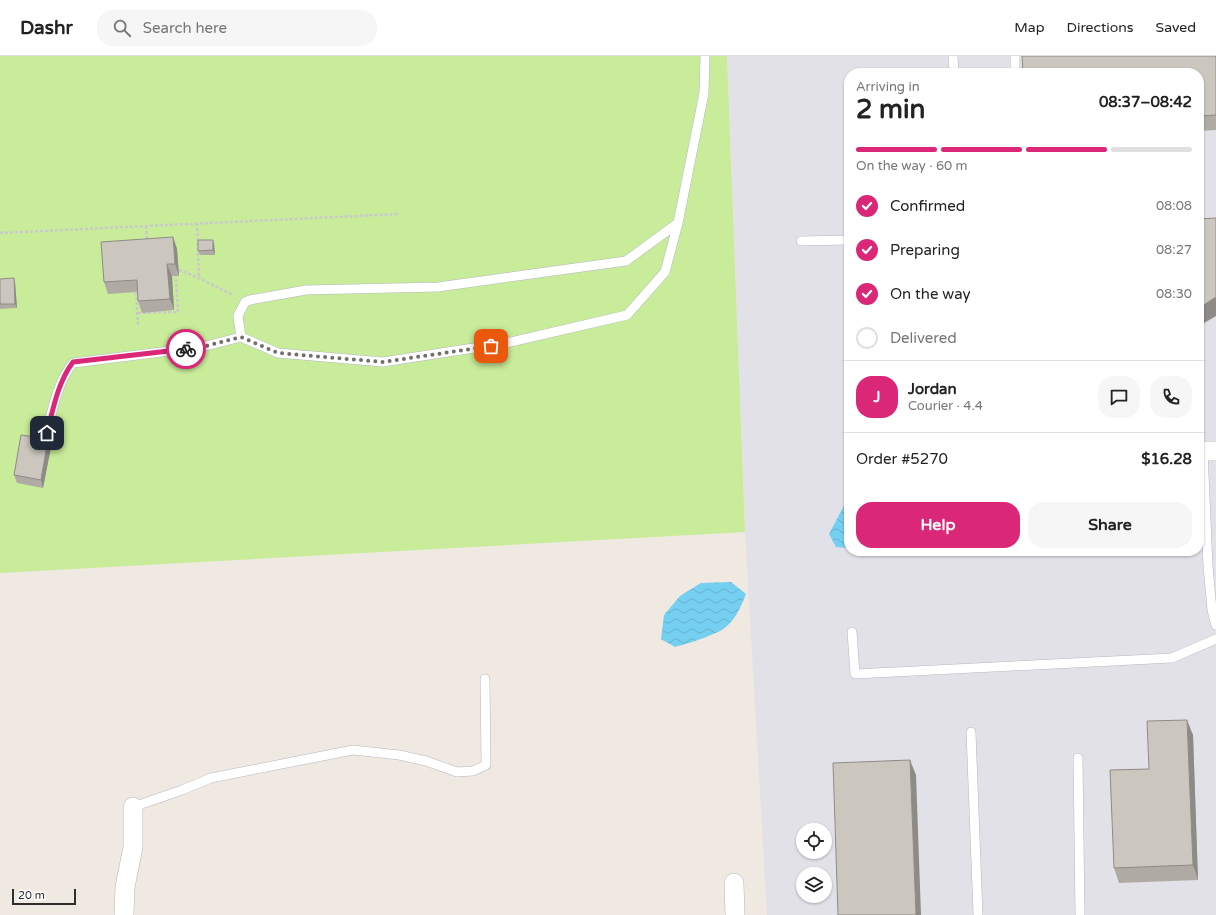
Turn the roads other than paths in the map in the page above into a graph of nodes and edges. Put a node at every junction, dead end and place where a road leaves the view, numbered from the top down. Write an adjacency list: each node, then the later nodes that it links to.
1 (705, 56): 6 (lane)
2 (953, 56): 4 (lane)
3 (1015, 56): 5 (lane)
4 (954, 68)
5 (1015, 68)
6 (678, 223): 9 (lane); 9 (lane)
7 (844, 240): 8 (lane)
8 (801, 241)
9 (241, 337): 10 (lane)
10 (43, 446)
11 (1206, 450): 12 (lane)
12 (1212, 566): 13 (lane)
13 (1216, 625)
14 (852, 632): 15 (lane)
15 (1216, 639)
16 (485, 679): 19 (lane)
17 (971, 732): 23 (lane)
18 (1078, 758): 24 (lane)
19 (133, 807): 21 (street)
20 (734, 883): 22 (street)
21 (124, 915)
22 (735, 915)
23 (978, 915)
24 (1080, 915)

